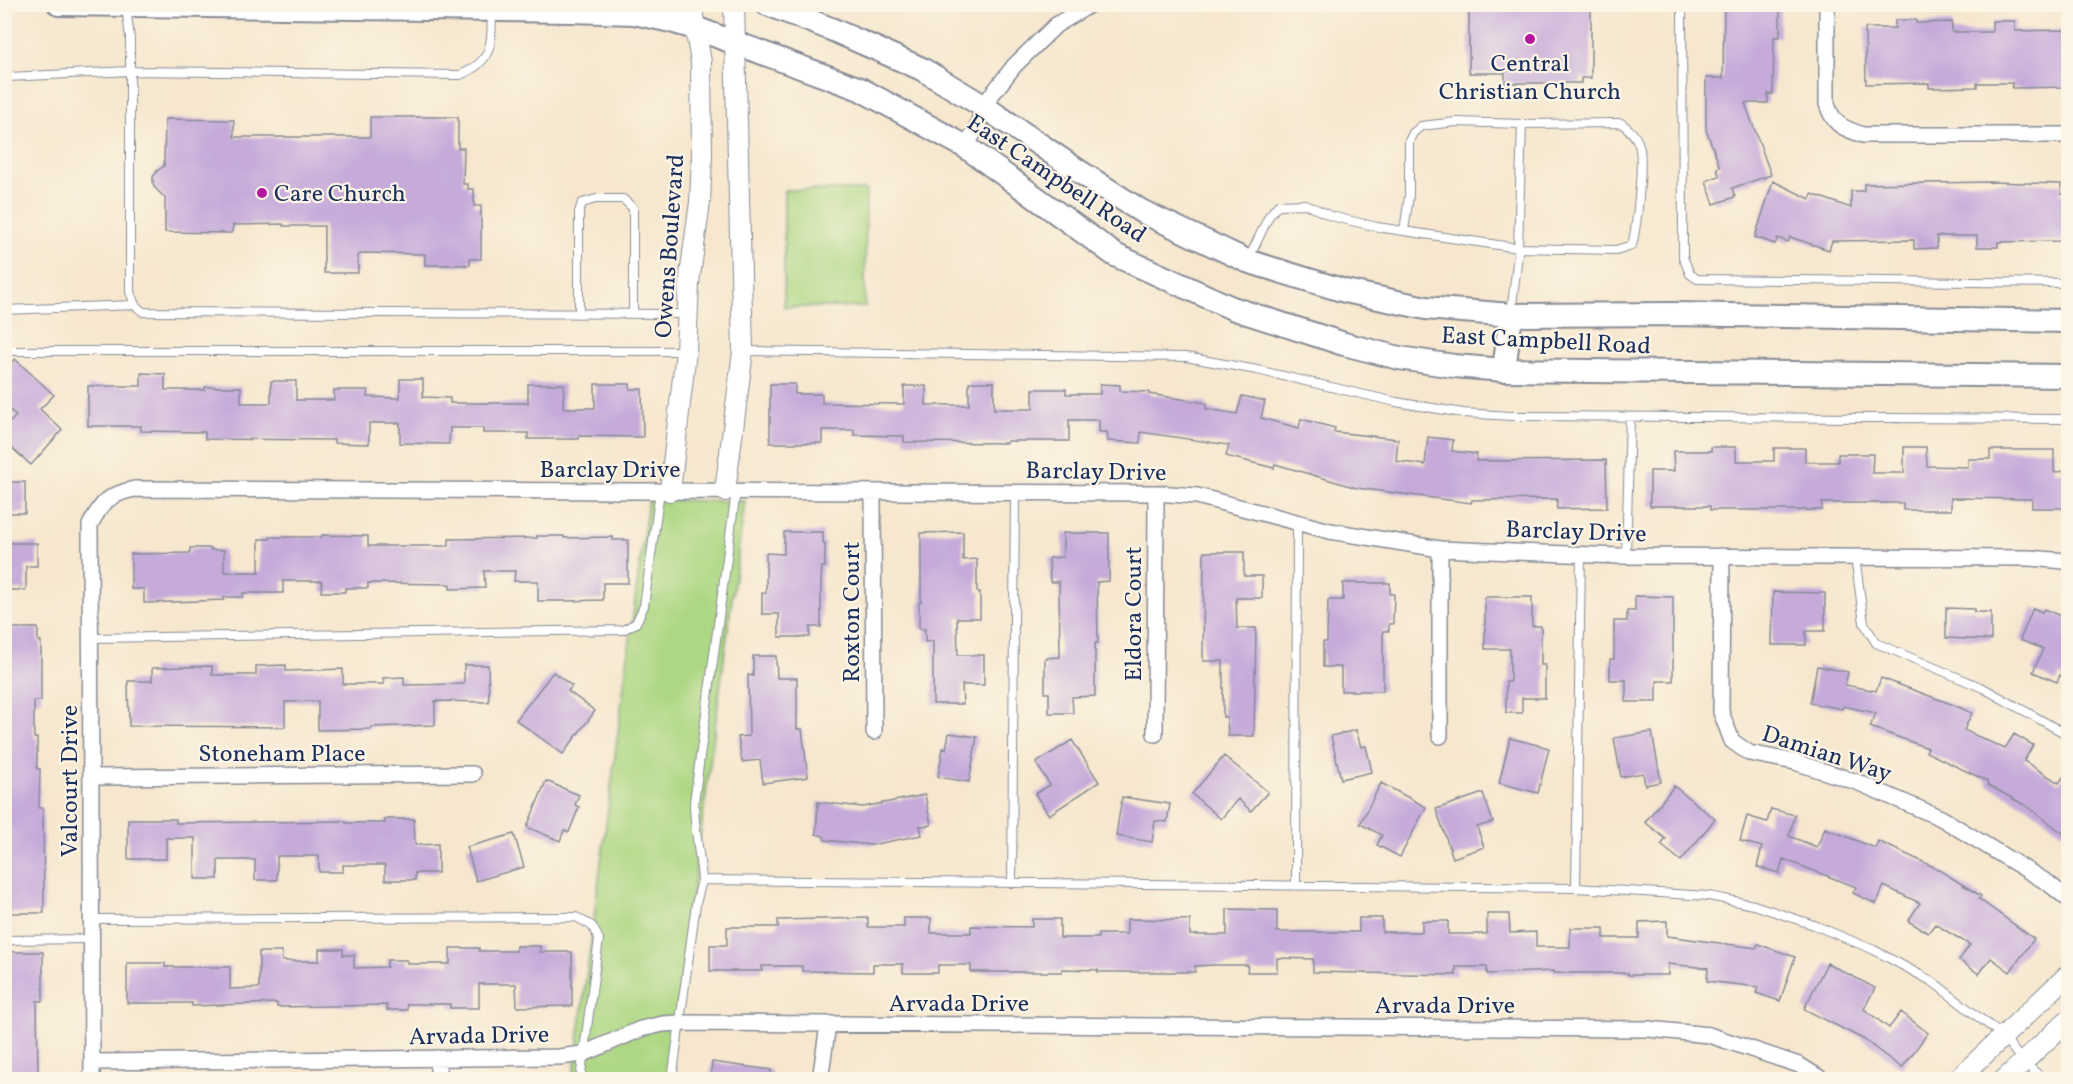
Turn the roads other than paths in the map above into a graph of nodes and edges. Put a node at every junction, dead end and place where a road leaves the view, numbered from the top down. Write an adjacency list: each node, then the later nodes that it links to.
1 (59, 4): 8 (main road, East Campbell Road)
2 (691, 4): 10 (street, Owens Boulevard)
3 (734, 4): 11 (street)
4 (766, 4): 14 (main road, East Campbell Road)
5 (1091, 4): 14 (street)
6 (1682, 4): 21 (lane)
7 (1827, 4): 16 (street)
8 (125, 5): 9 (main road, East Campbell Road); 12 (lane)
9 (492, 9): 10 (main road, East Campbell Road); 12 (lane)
10 (695, 28): 11 (main road, East Campbell Road); 26 (street, Owens Boulevard)
11 (735, 42): 17 (main road, East Campbell Road); 31 (street)
12 (130, 71): 13 (lane); 22 (lane)
13 (4, 79)
14 (983, 106): 17 (street); 20 (main road, East Campbell Road)
15 (1522, 124): 18 (lane); 19 (lane); 19 (lane)
16 (2068, 135)
17 (966, 147): 32 (main road, East Campbell Road)
18 (1404, 231): 19 (lane); 20 (lane)
19 (1518, 248): 27 (lane)
20 (1247, 261): 27 (main road, East Campbell Road)
21 (2068, 283)
22 (135, 305): 23 (lane); 24 (lane)
23 (4, 310)
24 (579, 314): 25 (lane); 25 (lane)
25 (633, 314): 26 (lane)
26 (687, 314): 30 (street, Owens Boulevard)
27 (1511, 315): 28 (main road, East Campbell Road); 32 (main road)
28 (2068, 321)
29 (4, 351): 30 (lane)
30 (686, 351): 36 (street, Owens Boulevard)
31 (742, 351): 34 (lane); 37 (street)
32 (1504, 370): 33 (main road, East Campbell Road)
33 (2068, 376)
34 (1630, 417): 35 (lane); 45 (lane)
35 (2068, 419)
36 (665, 491): 37 (street, Barclay Drive); 41 (street, Barclay Drive); 49 (lane)
37 (730, 491): 38 (street, Barclay Drive); 56 (lane)
38 (873, 492): 39 (street, Barclay Drive); 50 (street, Roxton Court)
39 (1015, 492): 40 (street, Barclay Drive); 57 (lane)
40 (1156, 493): 42 (street, Barclay Drive); 51 (street, Eldora Court)
41 (116, 494): 49 (street, Valcourt Drive)
42 (1298, 523): 43 (street, Barclay Drive); 58 (lane)
43 (1440, 549): 44 (street, Barclay Drive); 53 (street)
44 (1581, 555): 45 (street, Barclay Drive); 59 (lane)
45 (1626, 556): 46 (street, Barclay Drive)
46 (1722, 556): 47 (street, Barclay Drive); 60 (street, Damian Way)
47 (1856, 557): 48 (street, Barclay Drive); 52 (lane)
48 (2068, 563)
49 (91, 638): 55 (street, Valcourt Drive)
50 (874, 732)
51 (1155, 734)
52 (2068, 735)
53 (1440, 736)
54 (473, 774): 55 (street, Stoneham Place)
55 (92, 777): 61 (street, Valcourt Drive)
56 (702, 880): 57 (lane); 66 (lane)
57 (1012, 883): 58 (lane)
58 (1296, 886): 59 (lane)
59 (1576, 888): 68 (lane)
60 (2068, 899)
61 (92, 919): 62 (street, Valcourt Drive); 69 (lane)
62 (92, 939): 63 (lane); 71 (street, Valcourt Drive)
63 (4, 940)
64 (2068, 975): 68 (street)
65 (2068, 1020): 72 (street)
66 (680, 1023): 67 (street, Arvada Drive); 69 (street, Arvada Drive); 76 (lane)
67 (828, 1024): 77 (street); 78 (street, Arvada Drive)
68 (2003, 1036): 72 (lane); 79 (street)
69 (583, 1054): 70 (street, Arvada Drive); 75 (lane)
70 (436, 1058): 71 (street, Arvada Drive); 74 (street)
71 (92, 1062): 73 (street, Valcourt Drive)
72 (2023, 1062): 80 (street); 81 (lane)
73 (92, 1080)
74 (439, 1080)
75 (580, 1080)
76 (672, 1080)
77 (820, 1080)
78 (1823, 1080)
79 (1957, 1080)
80 (2004, 1080)
81 (2045, 1080)

